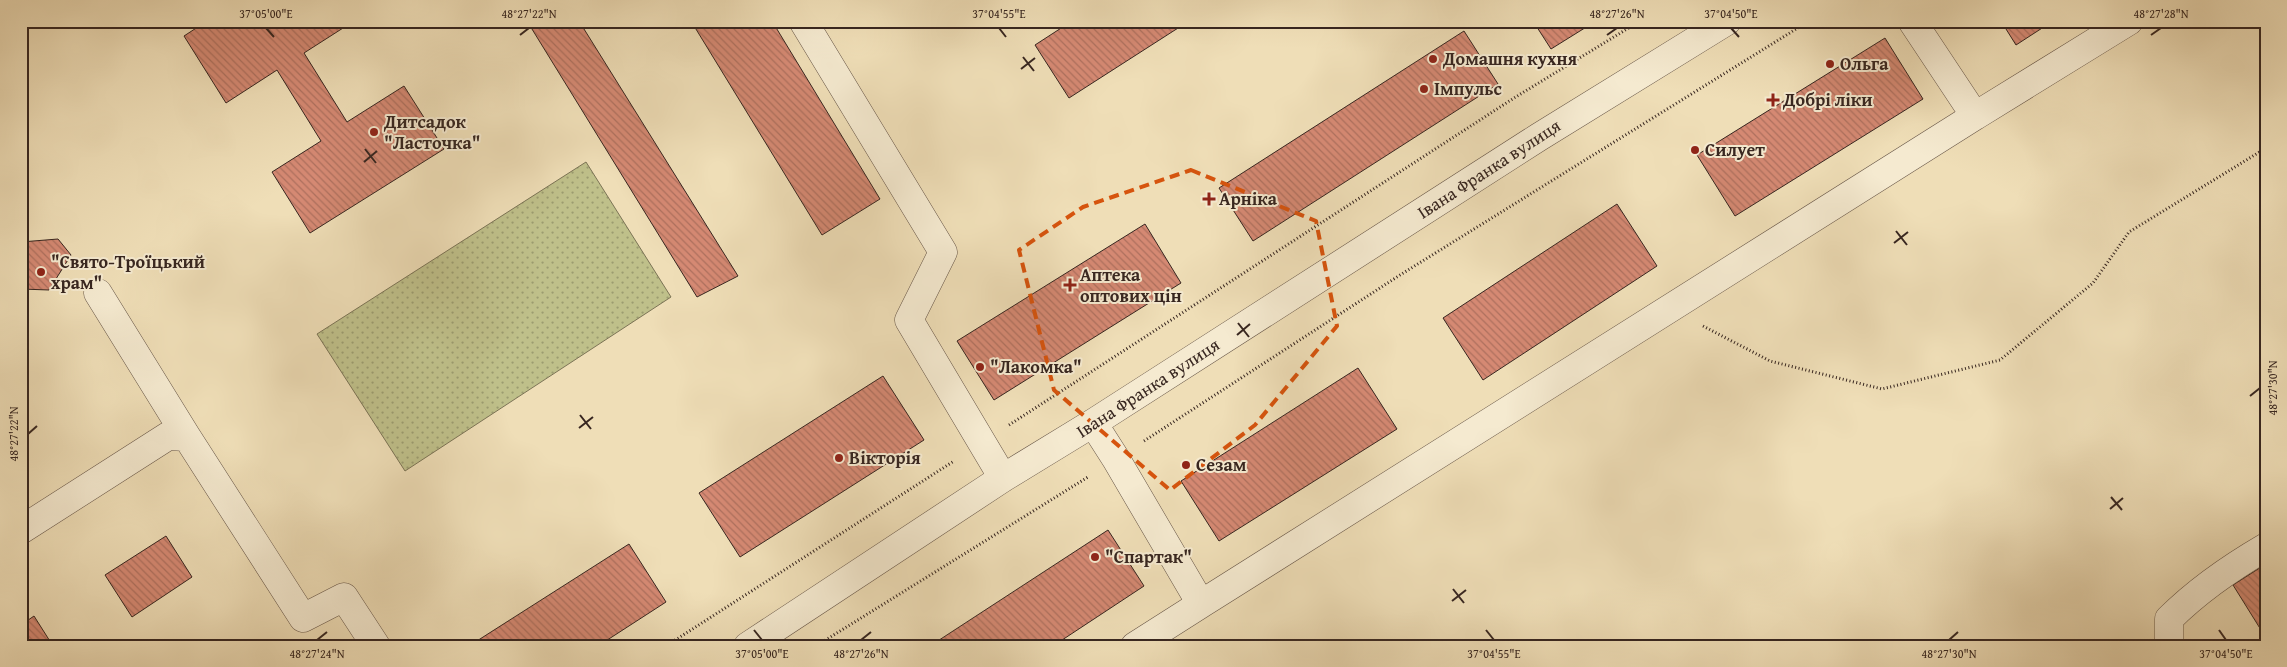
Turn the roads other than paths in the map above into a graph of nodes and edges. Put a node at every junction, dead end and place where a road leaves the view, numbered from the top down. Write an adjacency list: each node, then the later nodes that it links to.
1 (803, 21): 9 (street)
2 (1727, 21): 7 (street, Івана Франка вулиця)
3 (1912, 21): 5 (street)
4 (2129, 21): 5 (street)
5 (1975, 116): 12 (street)
6 (98, 293): 8 (street)
7 (1093, 423): 9 (street, Івана Франка вулиця); 12 (street)
8 (187, 437): 10 (street); 13 (street)
9 (1003, 478): 14 (street, Івана Франка вулиця)
10 (21, 530)
11 (2266, 547): 16 (street)
12 (1201, 604): 15 (street)
13 (376, 646)
14 (748, 646)
15 (1135, 646)
16 (2169, 646)

